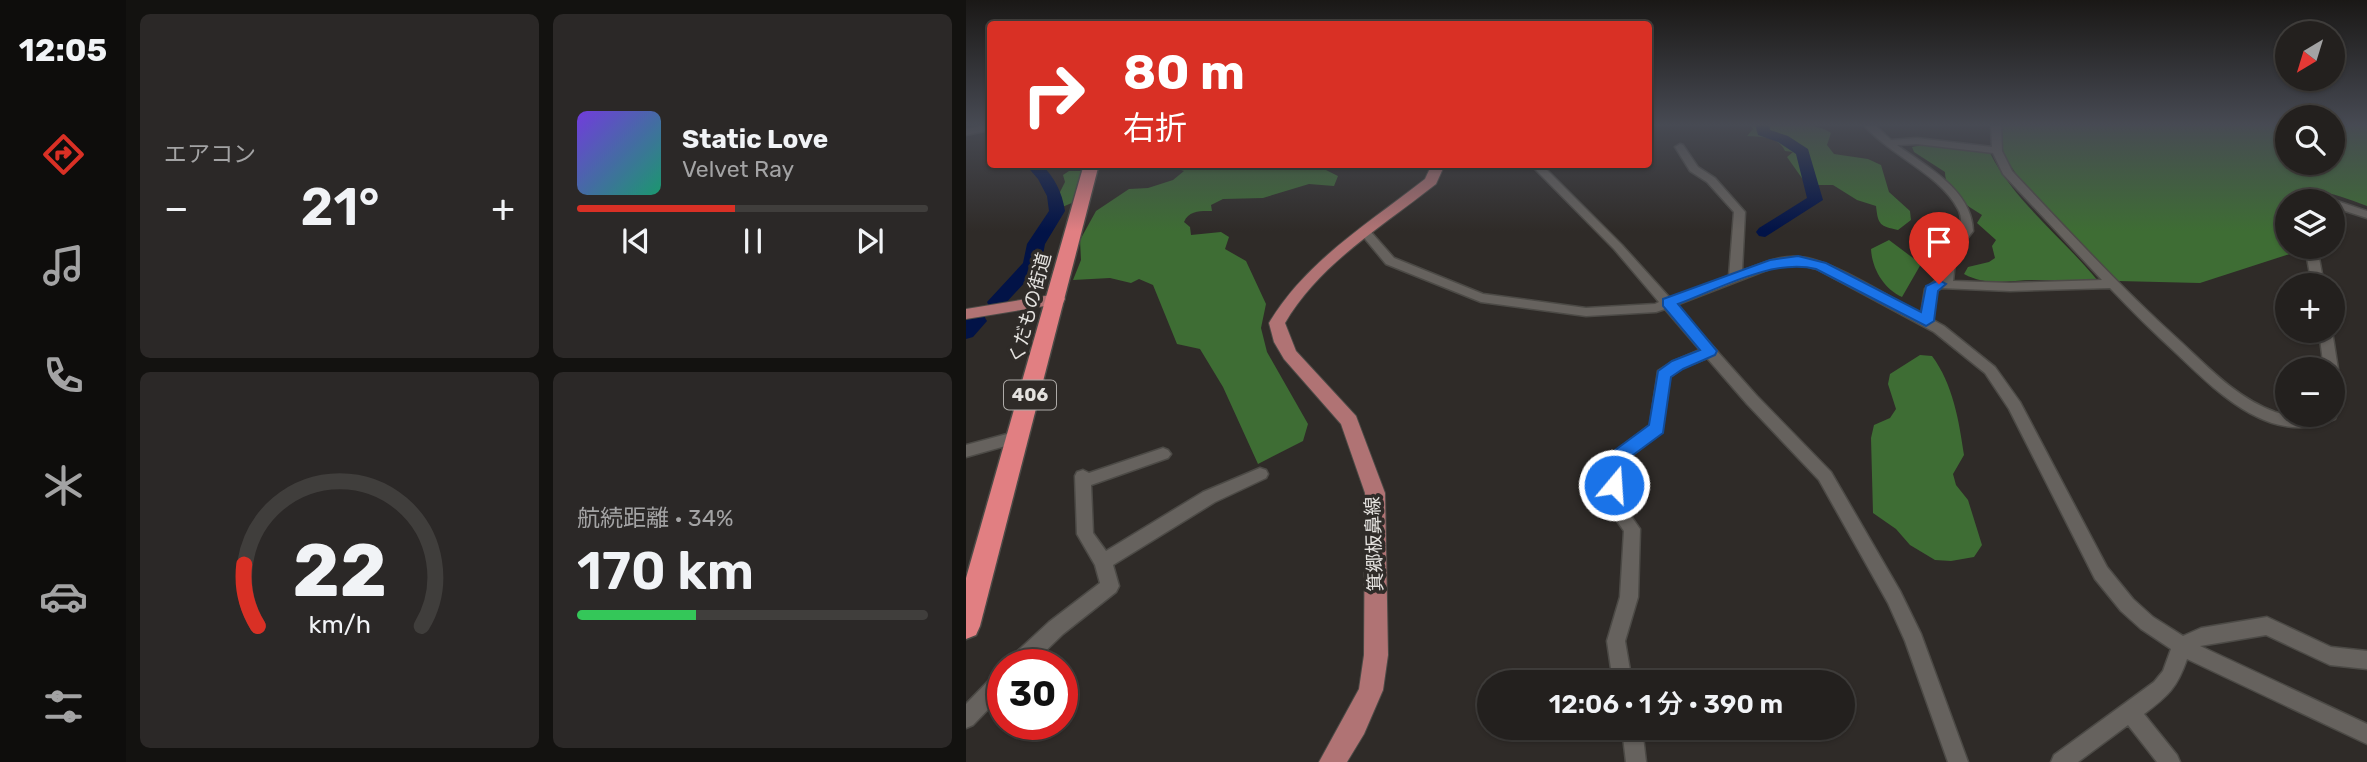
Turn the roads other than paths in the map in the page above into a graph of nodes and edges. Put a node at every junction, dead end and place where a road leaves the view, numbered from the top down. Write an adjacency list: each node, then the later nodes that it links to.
1 (1688, 160): 10 (street)
2 (1912, 160): 11 (street)
3 (2001, 160): 12 (street)
4 (1091, 168): 13 (highway, くだもの街道 / 406)
5 (1437, 168): 9 (main road, 箕郷板鼻線)
6 (1539, 168): 14 (street)
7 (2345, 207): 8 (street)
8 (2367, 215)
9 (1367, 234): 14 (street); 34 (main road, 箕郷板鼻線)
10 (1735, 278): 14 (street); 16 (street)
11 (1947, 284): 12 (street); 16 (street)
12 (2110, 284): 18 (street)
13 (1057, 299): 15 (main road); 19 (highway, くだもの街道 / 406)
14 (1668, 302): 17 (street)
15 (966, 314)
16 (1926, 321): 25 (street)
17 (1710, 351): 28 (street); 36 (street)
18 (2275, 416)
19 (1018, 437): 20 (street); 24 (highway, くだもの街道 / 406)
20 (966, 451)
21 (1163, 454): 23 (street)
22 (1260, 474): 23 (street)
23 (1103, 562): 26 (street)
24 (966, 626)
25 (2182, 645): 27 (street); 30 (street); 32 (street)
26 (1034, 649)
27 (2367, 660)
28 (1620, 670)
29 (987, 696): 31 (street)
30 (2130, 712): 37 (street); 38 (street)
31 (966, 718)
32 (2367, 734)
33 (1633, 740): 35 (street)
34 (1332, 762)
35 (1636, 762)
36 (1958, 762)
37 (2061, 762)
38 (2170, 762)

